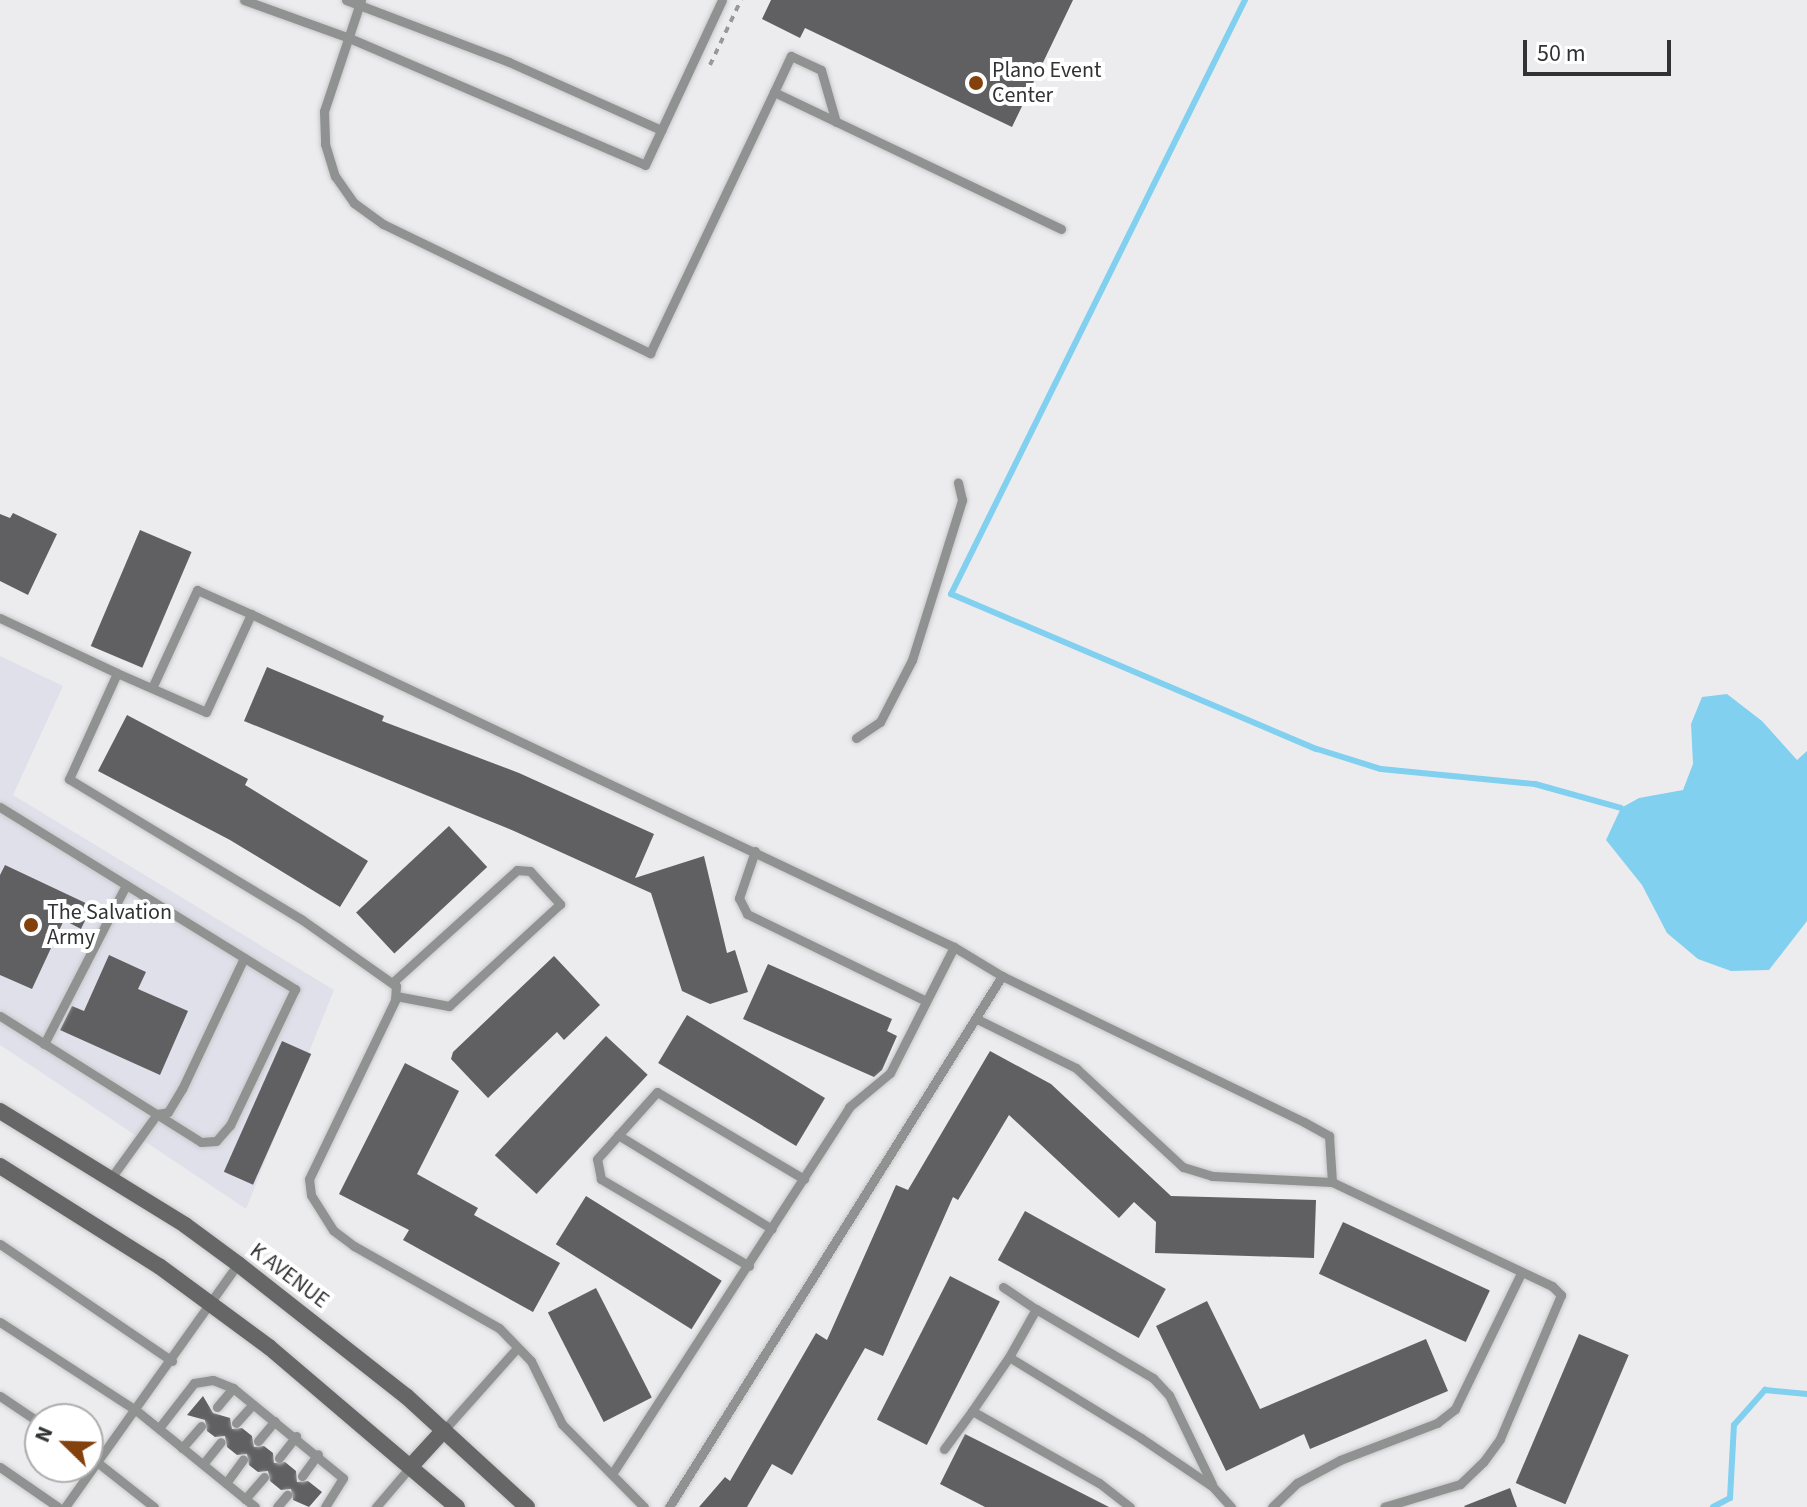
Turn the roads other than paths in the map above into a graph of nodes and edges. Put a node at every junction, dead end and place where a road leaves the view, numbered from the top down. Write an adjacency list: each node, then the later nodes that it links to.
1 (244, 0): 5 (lane)
2 (346, 0): 4 (lane)
3 (722, 0): 8 (lane)
4 (360, 2): 5 (lane); 8 (lane)
5 (347, 37): 6 (lane); 8 (lane)
6 (774, 92): 7 (lane); 7 (lane)
7 (836, 122): 9 (lane)
8 (661, 130)
9 (1061, 229)
10 (958, 482): 15 (lane)
11 (251, 614): 14 (lane); 14 (lane); 17 (lane)
12 (0, 618): 13 (lane)
13 (117, 673): 14 (lane); 22 (lane)
14 (152, 688)
15 (856, 738)
16 (0, 807): 18 (lane)
17 (755, 851): 19 (lane); 24 (lane)
18 (126, 885): 20 (lane); 27 (lane)
19 (954, 947): 21 (lane); 24 (lane)
20 (244, 958): 29 (lane); 29 (lane)
21 (1002, 976): 26 (lane); 34 (lane)
22 (393, 982): 23 (lane); 23 (lane)
23 (396, 996): 44 (lane)
24 (926, 1001): 33 (lane)
25 (0, 1016): 27 (lane)
26 (977, 1019): 34 (lane); 90 (lane)
27 (44, 1044): 29 (lane)
28 (0, 1111): 32 (main road, K AVENUE)
29 (157, 1114): 32 (lane)
30 (618, 1135): 33 (lane); 35 (lane); 38 (lane)
31 (0, 1166): 41 (main road)
32 (111, 1178): 37 (main road, K AVENUE)
33 (804, 1179): 35 (lane)
34 (1332, 1182): 39 (lane)
35 (772, 1229): 38 (lane)
36 (0, 1244): 46 (lane)
37 (238, 1264): 41 (lane); 58 (main road, K AVENUE)
38 (749, 1266): 72 (lane)
39 (1520, 1275): 93 (lane); 94 (lane)
40 (1003, 1287): 42 (lane)
41 (211, 1305): 46 (lane); 70 (main road)
42 (1036, 1309): 45 (lane); 77 (lane)
43 (0, 1322): 51 (lane)
44 (517, 1348): 58 (lane); 72 (lane)
45 (1009, 1357): 52 (lane); 77 (lane)
46 (172, 1361): 51 (lane)
47 (233, 1388): 49 (lane); 50 (lane); 57 (lane)
48 (0, 1396): 53 (lane)
49 (253, 1404): 54 (lane); 55 (lane)
50 (217, 1407)
51 (137, 1411): 57 (lane); 65 (lane)
52 (972, 1411): 63 (lane); 91 (lane)
53 (24, 1412)
54 (275, 1421): 59 (lane); 60 (lane)
55 (236, 1423)
56 (201, 1426): 62 (lane)
57 (159, 1428): 62 (lane)
58 (444, 1430): 70 (main road); 88 (main road, K AVENUE)
59 (296, 1436): 64 (lane); 66 (lane)
60 (258, 1441)
61 (221, 1442): 68 (lane)
62 (182, 1448): 68 (lane)
63 (944, 1449)
64 (318, 1454): 73 (lane); 85 (lane)
65 (104, 1455)
66 (279, 1458)
67 (243, 1460): 76 (lane)
68 (203, 1464): 76 (lane)
69 (104, 1466): 82 (lane)
70 (411, 1466): 86 (lane); 87 (main road)
71 (0, 1467): 80 (lane)
72 (612, 1474): 89 (lane)
73 (302, 1476)
74 (264, 1477): 79 (lane)
75 (83, 1483): 81 (lane)
76 (226, 1483): 79 (lane)
77 (1213, 1487): 92 (lane)
78 (287, 1495): 84 (lane)
79 (245, 1499): 83 (lane)
80 (58, 1507)
81 (65, 1507)
82 (154, 1507)
83 (255, 1507)
84 (277, 1507)
85 (325, 1507)
86 (376, 1507)
87 (457, 1507)
88 (527, 1507)
89 (644, 1507)
90 (669, 1507)
91 (1130, 1507)
92 (1231, 1507)
93 (1272, 1507)
94 (1384, 1507)

